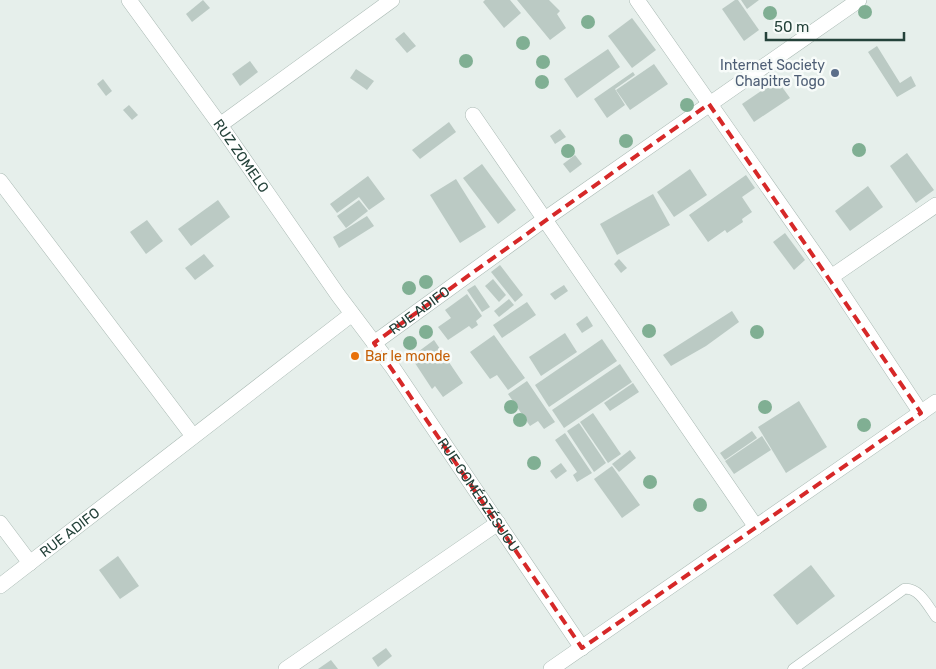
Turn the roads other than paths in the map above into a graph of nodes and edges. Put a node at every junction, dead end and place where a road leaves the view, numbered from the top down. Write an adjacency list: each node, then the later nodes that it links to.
1 (129, 0): 7 (street, RUZ ZOMELO)
2 (392, 0): 7 (street)
3 (637, 0): 5 (street)
4 (859, 0): 5 (street, RUE ADIFO)
5 (709, 104): 10 (street, RUE ADIFO); 11 (street)
6 (472, 115): 10 (street)
7 (220, 125): 12 (street, RUZ ZOMELO)
8 (0, 182): 16 (street)
9 (936, 205): 11 (street)
10 (545, 219): 13 (street, RUE ADIFO); 19 (street)
11 (831, 276): 15 (street)
12 (352, 314): 13 (street, RUE ADIFO); 16 (street, RUE ADIFO)
13 (374, 344): 17 (street, RUE GOMÉDZÉSUGU)
14 (936, 402): 15 (street)
15 (921, 413): 19 (street)
16 (193, 436): 20 (street, RUE ADIFO)
17 (498, 523): 23 (street, RUE GOMÉDZÉSUGU); 24 (street)
18 (0, 524): 20 (street)
19 (756, 527): 23 (street)
20 (30, 563): 21 (street, RUE ADIFO)
21 (0, 586)
22 (936, 617): 26 (lane)
23 (582, 648): 25 (street)
24 (286, 669)
25 (552, 669)
26 (793, 669)

